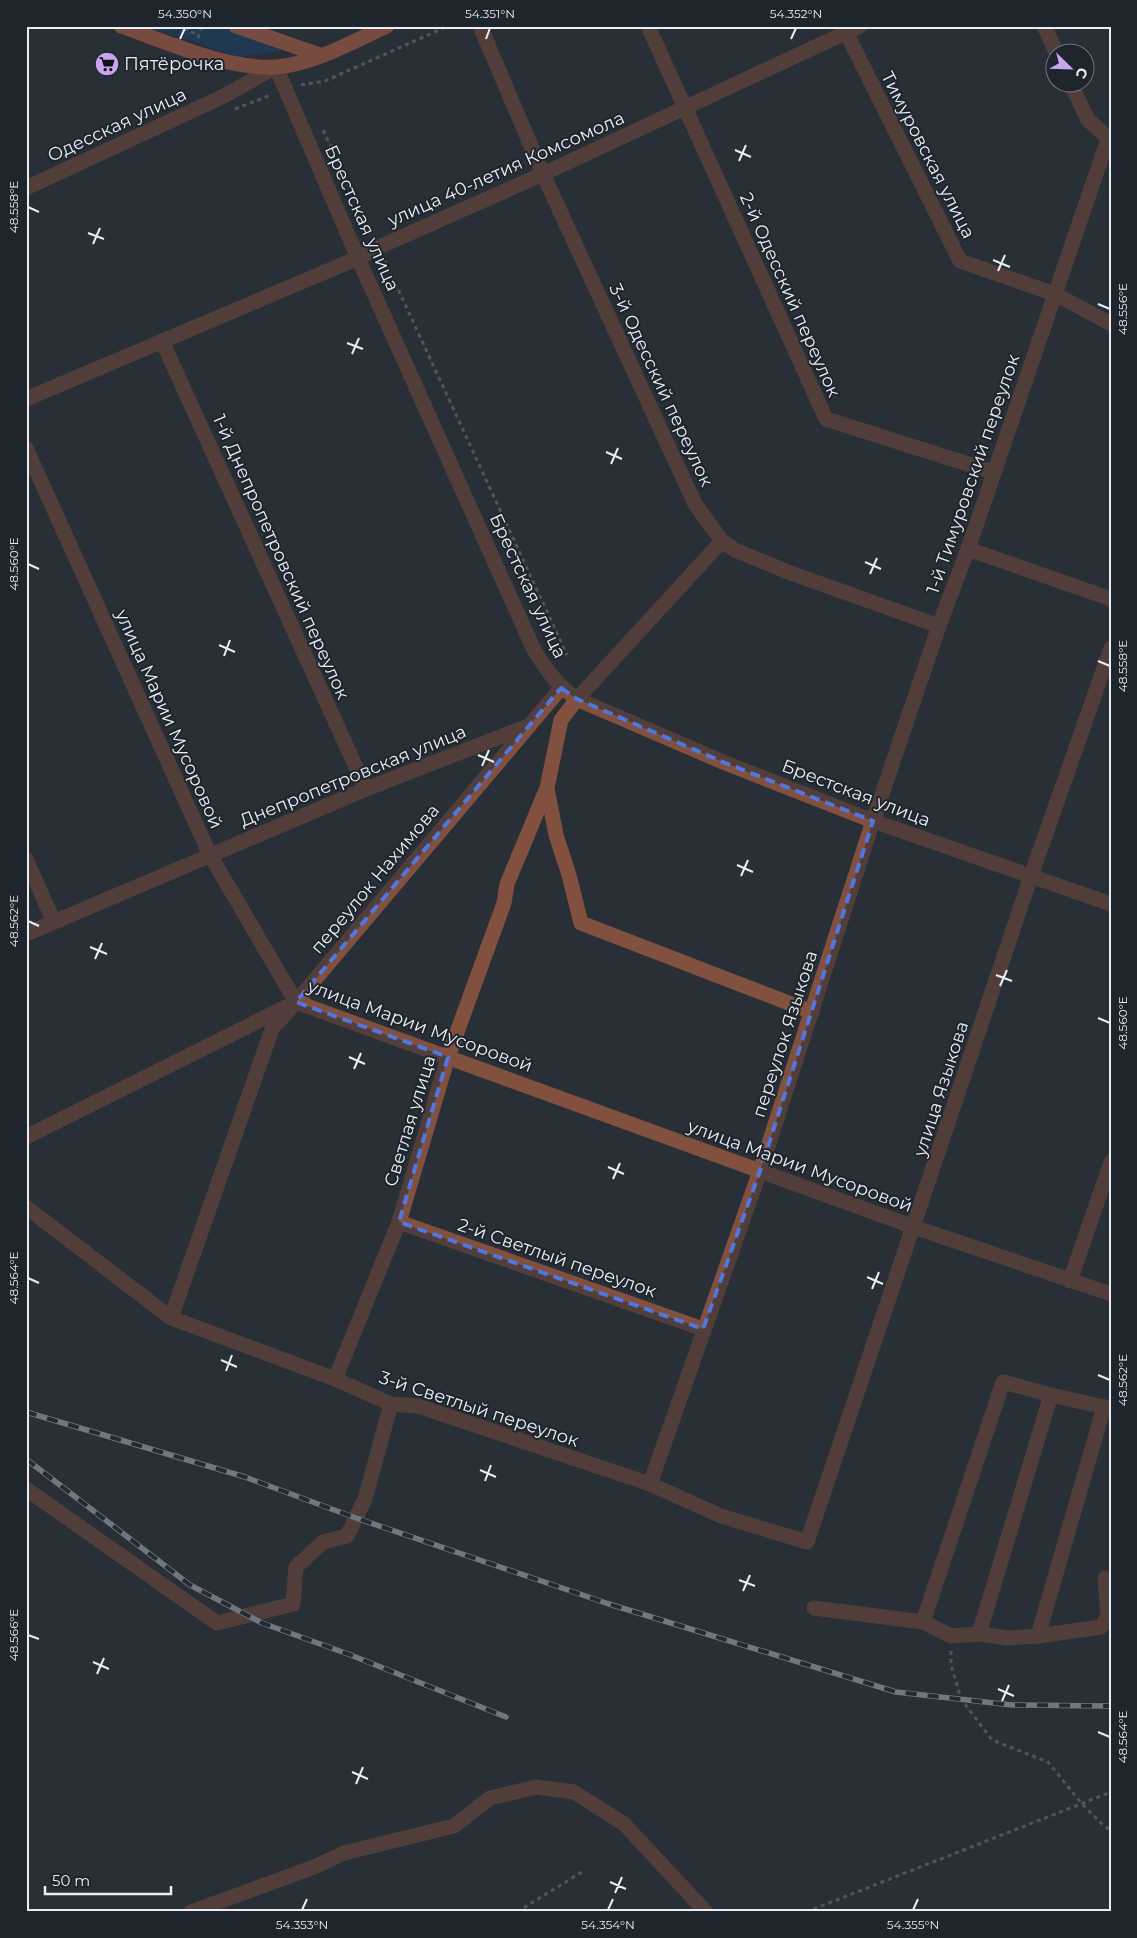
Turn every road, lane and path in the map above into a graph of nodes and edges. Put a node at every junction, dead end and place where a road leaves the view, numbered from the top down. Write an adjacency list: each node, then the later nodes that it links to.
1 (122, 26): 12 (main road)
2 (176, 26): 9 (path)
3 (236, 26): 11 (main road)
4 (386, 26): 11 (main road)
5 (480, 26): 17 (street, 3-й Одесский переулок)
6 (648, 26): 14 (street, 2-й Одесский переулок)
7 (1044, 26): 10 (street)
8 (850, 28): 14 (street, улица 40-летия Комсомола); 21 (street, Тимуровская улица)
9 (199, 34)
10 (1051, 42)
11 (320, 55): 12 (main road)
12 (276, 66): 18 (street, Одесская улица); 20 (street, Брестская улица)
13 (1075, 92): 16 (street)
14 (685, 109): 17 (street, улица 40-летия Комсомола); 26 (street, 2-й Одесский переулок)
15 (323, 130): 19 (path)
16 (1109, 139): 21 (street, 1-й Тимуровский переулок)
17 (543, 174): 19 (street, улица 40-летия Комсомола); 27 (street, 3-й Одесский переулок)
18 (26, 188)
19 (379, 247): 20 (street, улица 40-летия Комсомола); 32 (path)
20 (358, 258): 23 (street, улица 40-летия Комсомола); 33 (street, Брестская улица)
21 (1055, 294): 22 (street, Тимуровская улица); 26 (street, 1-й Тимуровский переулок)
22 (1111, 324)
23 (162, 341): 24 (street, улица 40-летия Комсомола); 36 (street, 1-й Днепропетровский переулок)
24 (26, 399)
25 (26, 448): 39 (street, улица Марии Мусоровой)
26 (993, 472): 28 (street, 1-й Тимуровский переулок)
27 (722, 541): 30 (street, 3-й Одесский переулок); 34 (street)
28 (968, 549): 29 (street); 30 (street, 1-й Тимуровский переулок)
29 (1111, 599)
30 (939, 626): 38 (street, 1-й Тимуровский переулок)
31 (1111, 648): 41 (street, улица Языкова)
32 (567, 655)
33 (561, 688): 34 (street, Брестская улица); 35 (street, переулок Нахимова)
34 (577, 699): 37 (street); 38 (street, Брестская улица)
35 (530, 726): 36 (street, Днепропетровская улица); 45 (street, переулок Нахимова)
36 (366, 788): 39 (street, Днепропетровская улица)
37 (548, 788): 46 (street); 47 (street, Светлая улица)
38 (873, 821): 41 (street, Брестская улица); 46 (street, переулок Языкова)
39 (210, 855): 43 (street, Днепропетровская улица); 45 (street, улица Марии Мусоровой)
40 (26, 859): 43 (street)
41 (1032, 876): 42 (street, Брестская улица); 53 (street, улица Языкова)
42 (1111, 904)
43 (54, 922): 44 (street, Днепропетровская улица)
44 (26, 934)
45 (296, 1002): 47 (street, улица Марии Мусоровой); 48 (street, переулок Нахимова); 56 (street)
46 (812, 1012): 50 (street, переулок Языкова)
47 (448, 1056): 50 (street, улица Марии Мусоровой); 52 (street, Светлая улица)
48 (26, 1138)
49 (1111, 1162): 54 (street)
50 (760, 1172): 53 (street, улица Марии Мусоровой); 57 (street, переулок Языкова)
51 (26, 1207): 56 (street, 3-й Светлый переулок)
52 (399, 1222): 57 (street, 2-й Светлый переулок); 58 (street, Светлая улица)
53 (914, 1227): 54 (street, улица Марии Мусоровой); 64 (street, улица Языкова)
54 (1070, 1281): 55 (street, улица Марии Мусоровой)
55 (1111, 1294)
56 (171, 1318): 58 (street, 3-й Светлый переулок)
57 (703, 1329): 62 (street, переулок Языкова)
58 (335, 1379): 60 (street, 3-й Светлый переулок)
59 (1051, 1395): 61 (street); 67 (street); 68 (street)
60 (391, 1404): 62 (street, 3-й Светлый переулок); 63 (street)
61 (1107, 1408): 70 (street)
62 (650, 1484): 64 (street, 3-й Светлый переулок)
63 (26, 1489)
64 (807, 1542)
65 (1105, 1578): 70 (street)
66 (814, 1608): 67 (street)
67 (923, 1622): 69 (street)
68 (979, 1634): 69 (street); 70 (street)
69 (951, 1636): 72 (path)
70 (1038, 1636)
71 (1111, 1792): 72 (path)
72 (1082, 1804): 73 (path); 78 (path)
73 (1111, 1830)
74 (585, 1870): 76 (path)
75 (191, 1912): 77 (street)
76 (517, 1912)
77 (706, 1912)
78 (806, 1912)

